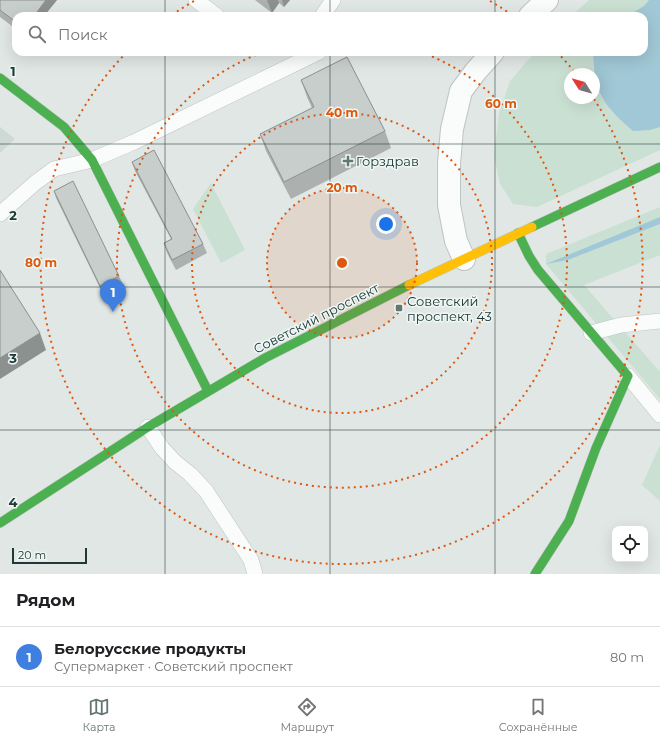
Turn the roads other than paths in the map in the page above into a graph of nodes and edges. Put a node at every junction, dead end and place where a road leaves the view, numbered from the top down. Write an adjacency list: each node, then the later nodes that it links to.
1 (196, 0): 4 (lane)
2 (333, 0): 5 (lane)
3 (547, 0): 6 (street)
4 (212, 12)
5 (325, 12)
6 (534, 12)
7 (311, 56): 10 (lane)
8 (489, 56): 14 (street)
9 (0, 78): 10 (street)
10 (92, 160): 12 (lane); 18 (street)
11 (660, 167): 13 (street, Советский проспект)
12 (0, 214)
13 (518, 233): 14 (street, Советский проспект); 16 (street)
14 (464, 259): 18 (street, Советский проспект)
15 (660, 321): 16 (lane)
16 (591, 333): 17 (street)
17 (628, 376): 19 (lane); 23 (street)
18 (208, 391): 20 (street, Советский проспект)
19 (660, 415)
20 (148, 427): 21 (street, Советский проспект); 22 (lane)
21 (0, 523)
22 (255, 574)
23 (535, 574)

